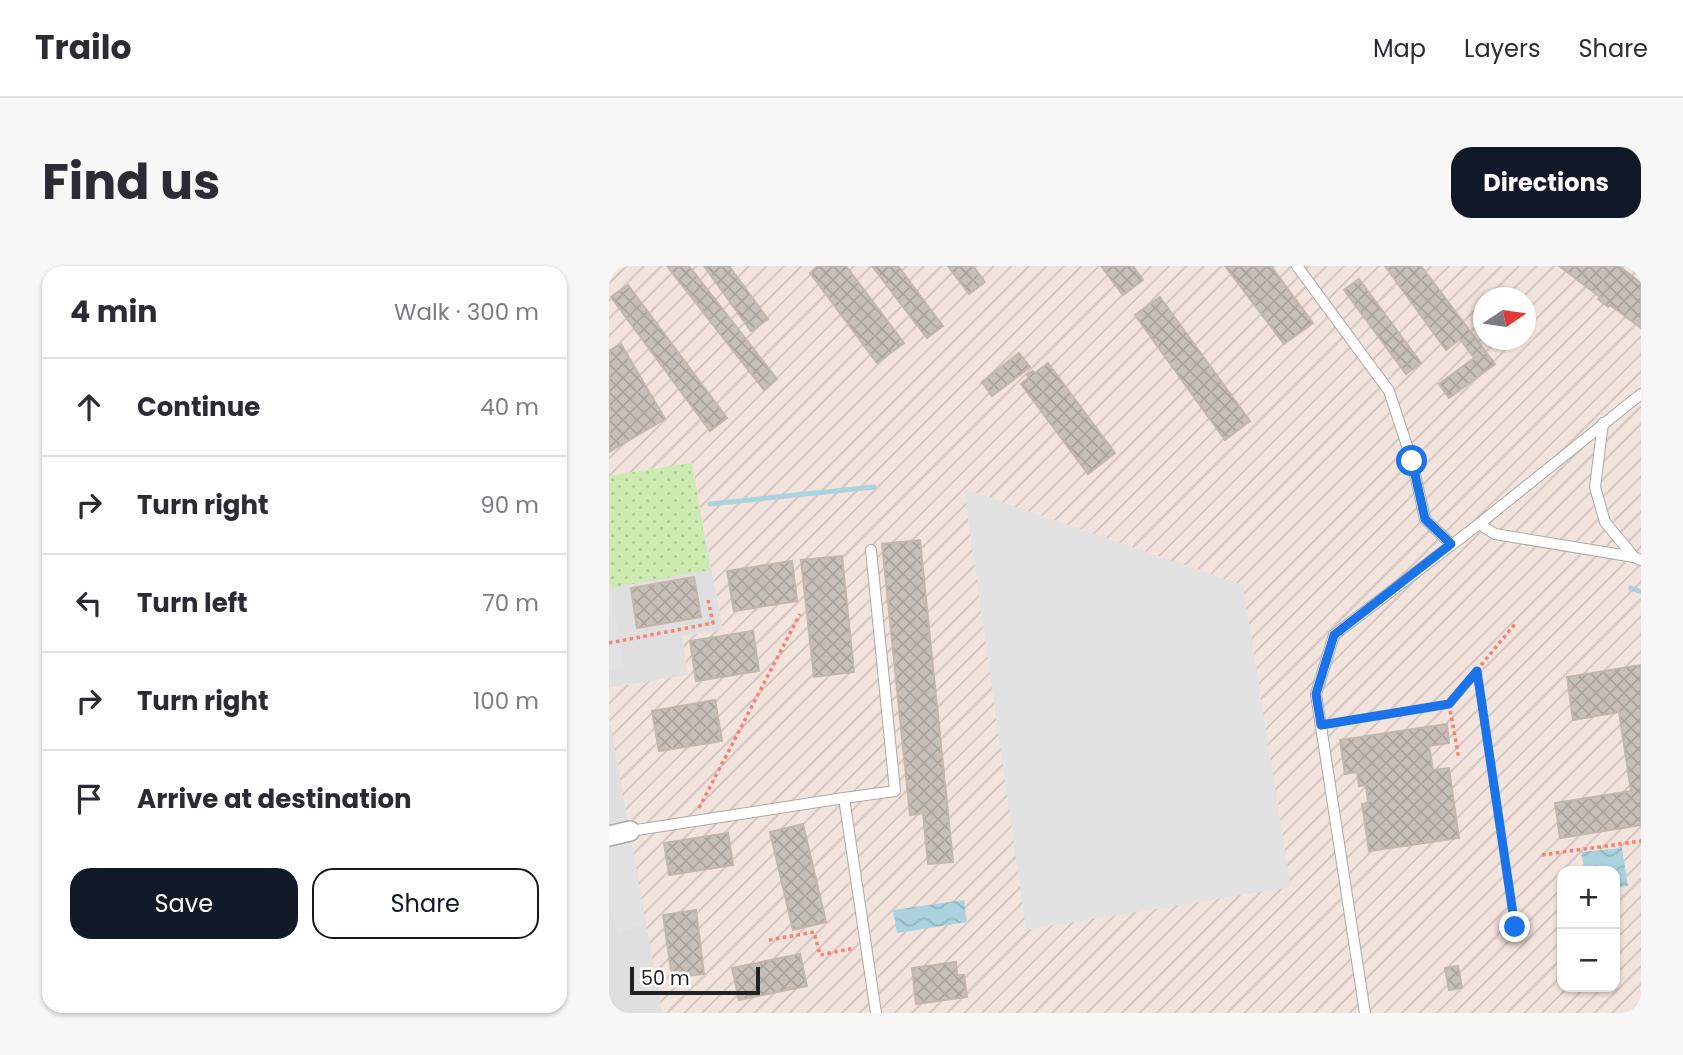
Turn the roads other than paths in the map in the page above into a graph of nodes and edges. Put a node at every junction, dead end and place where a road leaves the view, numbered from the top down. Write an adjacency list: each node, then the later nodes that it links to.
1 (1297, 266): 5 (lane)
2 (1641, 394): 3 (lane)
3 (1603, 423): 4 (lane); 7 (lane)
4 (1479, 524): 5 (lane); 7 (lane)
5 (1451, 544): 12 (lane)
6 (871, 550): 8 (lane)
7 (1638, 559)
8 (844, 798): 9 (lane); 11 (lane)
9 (630, 831): 10 (street)
10 (609, 836)
11 (876, 1013)
12 (1365, 1013)

